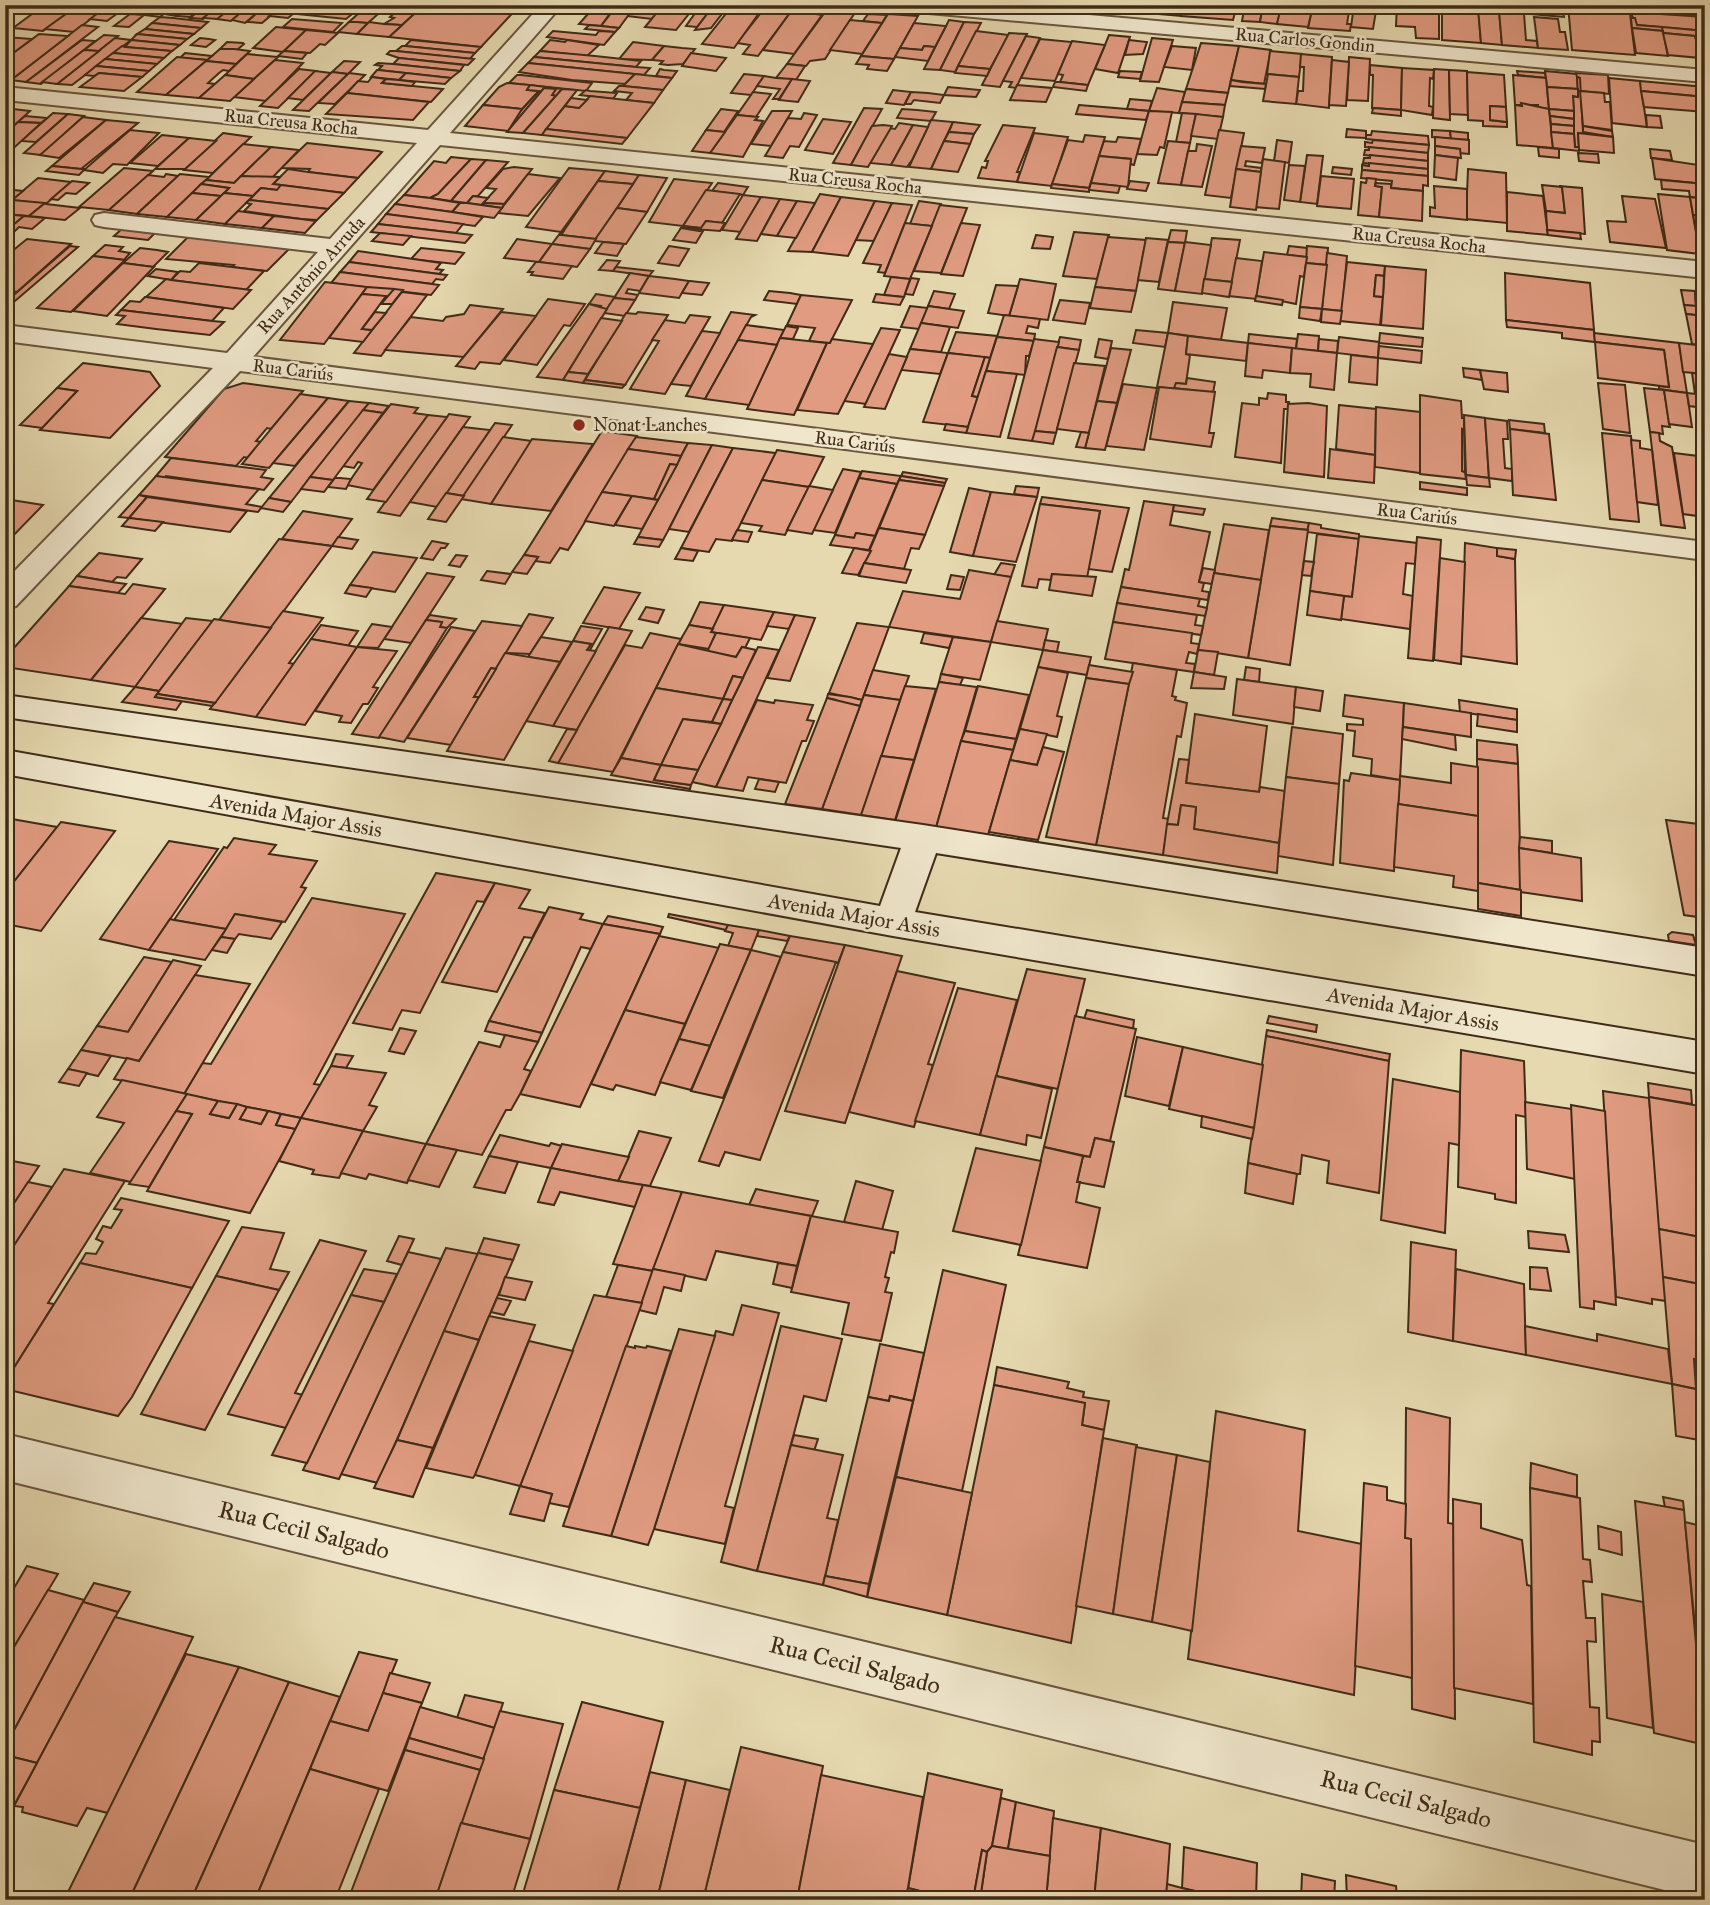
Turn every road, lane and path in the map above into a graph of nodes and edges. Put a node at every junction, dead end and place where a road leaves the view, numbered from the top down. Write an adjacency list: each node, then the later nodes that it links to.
1 (552, 5): 5 (street, Rua Antônio Arruda)
2 (905, 5): 3 (street, Rua Carlos Gondin)
3 (1705, 76)
4 (5, 93): 5 (street, Rua Creusa Rocha)
5 (435, 137): 7 (street, Rua Antônio Arruda); 8 (street, Rua Creusa Rocha)
6 (104, 220): 7 (street)
7 (337, 247): 10 (street, Rua Antônio Arruda)
8 (1705, 270)
9 (5, 333): 10 (street, Rua Cariús)
10 (234, 362): 11 (street, Rua Cariús); 12 (street, Rua Antônio Arruda)
11 (1705, 551)
12 (5, 599)
13 (5, 706): 15 (street)
14 (5, 762): 16 (street, Avenida Major Assis)
15 (923, 838): 16 (street); 17 (street)
16 (893, 922): 18 (street, Avenida Major Assis)
17 (1705, 962)
18 (1705, 1058)
19 (5, 1457): 20 (street, Rua Cecil Salgado)
20 (1705, 1872)

